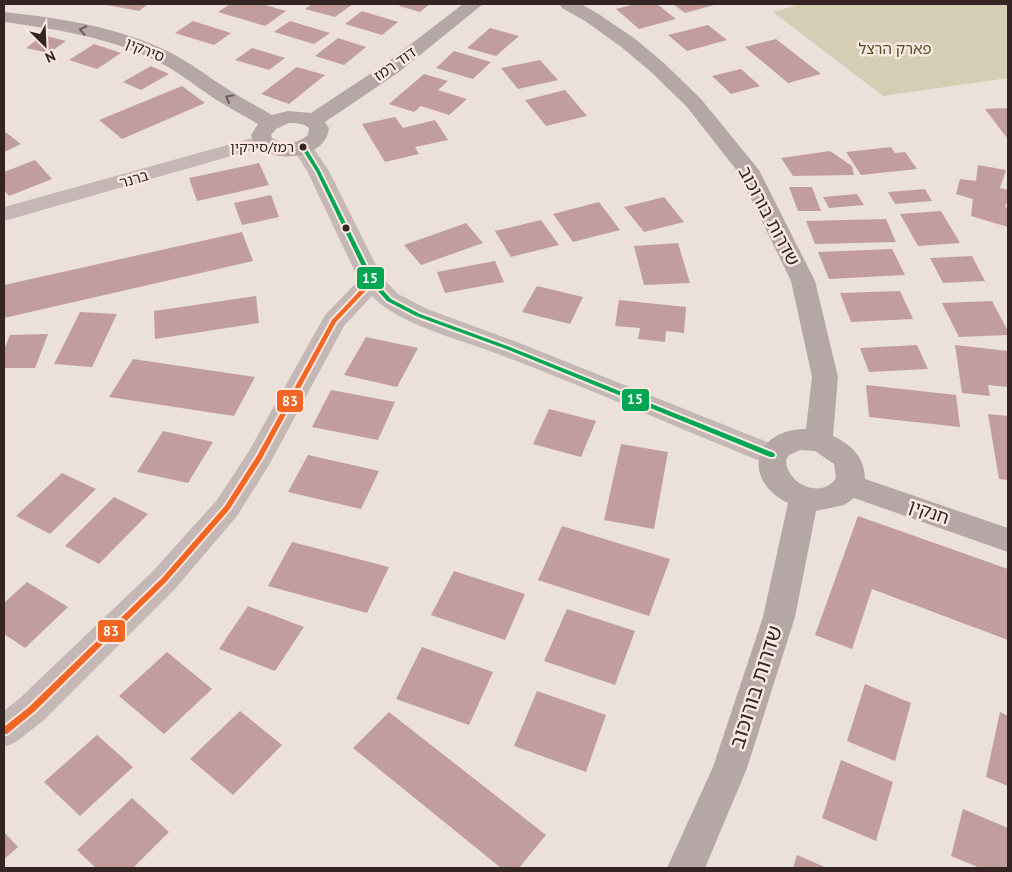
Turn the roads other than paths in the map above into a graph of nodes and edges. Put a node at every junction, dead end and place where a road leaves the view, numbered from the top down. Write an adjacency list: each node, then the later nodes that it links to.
1 (474, 4): 4 (street, דוד רמז)
2 (568, 4): 9 (street, שדרות בורוכוב)
3 (4, 17): 5 (street, סירקין, one-way to 3)
4 (313, 121): 5 (street); 6 (street)
5 (267, 132): 6 (street); 7 (street, ברנר)
6 (303, 147): 8 (street)
7 (4, 214)
8 (372, 281): 10 (street); 14 (street)
9 (819, 441): 10 (street); 11 (street)
10 (772, 455): 12 (street)
11 (850, 485): 12 (street); 13 (street, חנקין)
12 (804, 498): 15 (street, שדרות בורוכוב)
13 (1008, 540)
14 (4, 731)
15 (686, 868)

